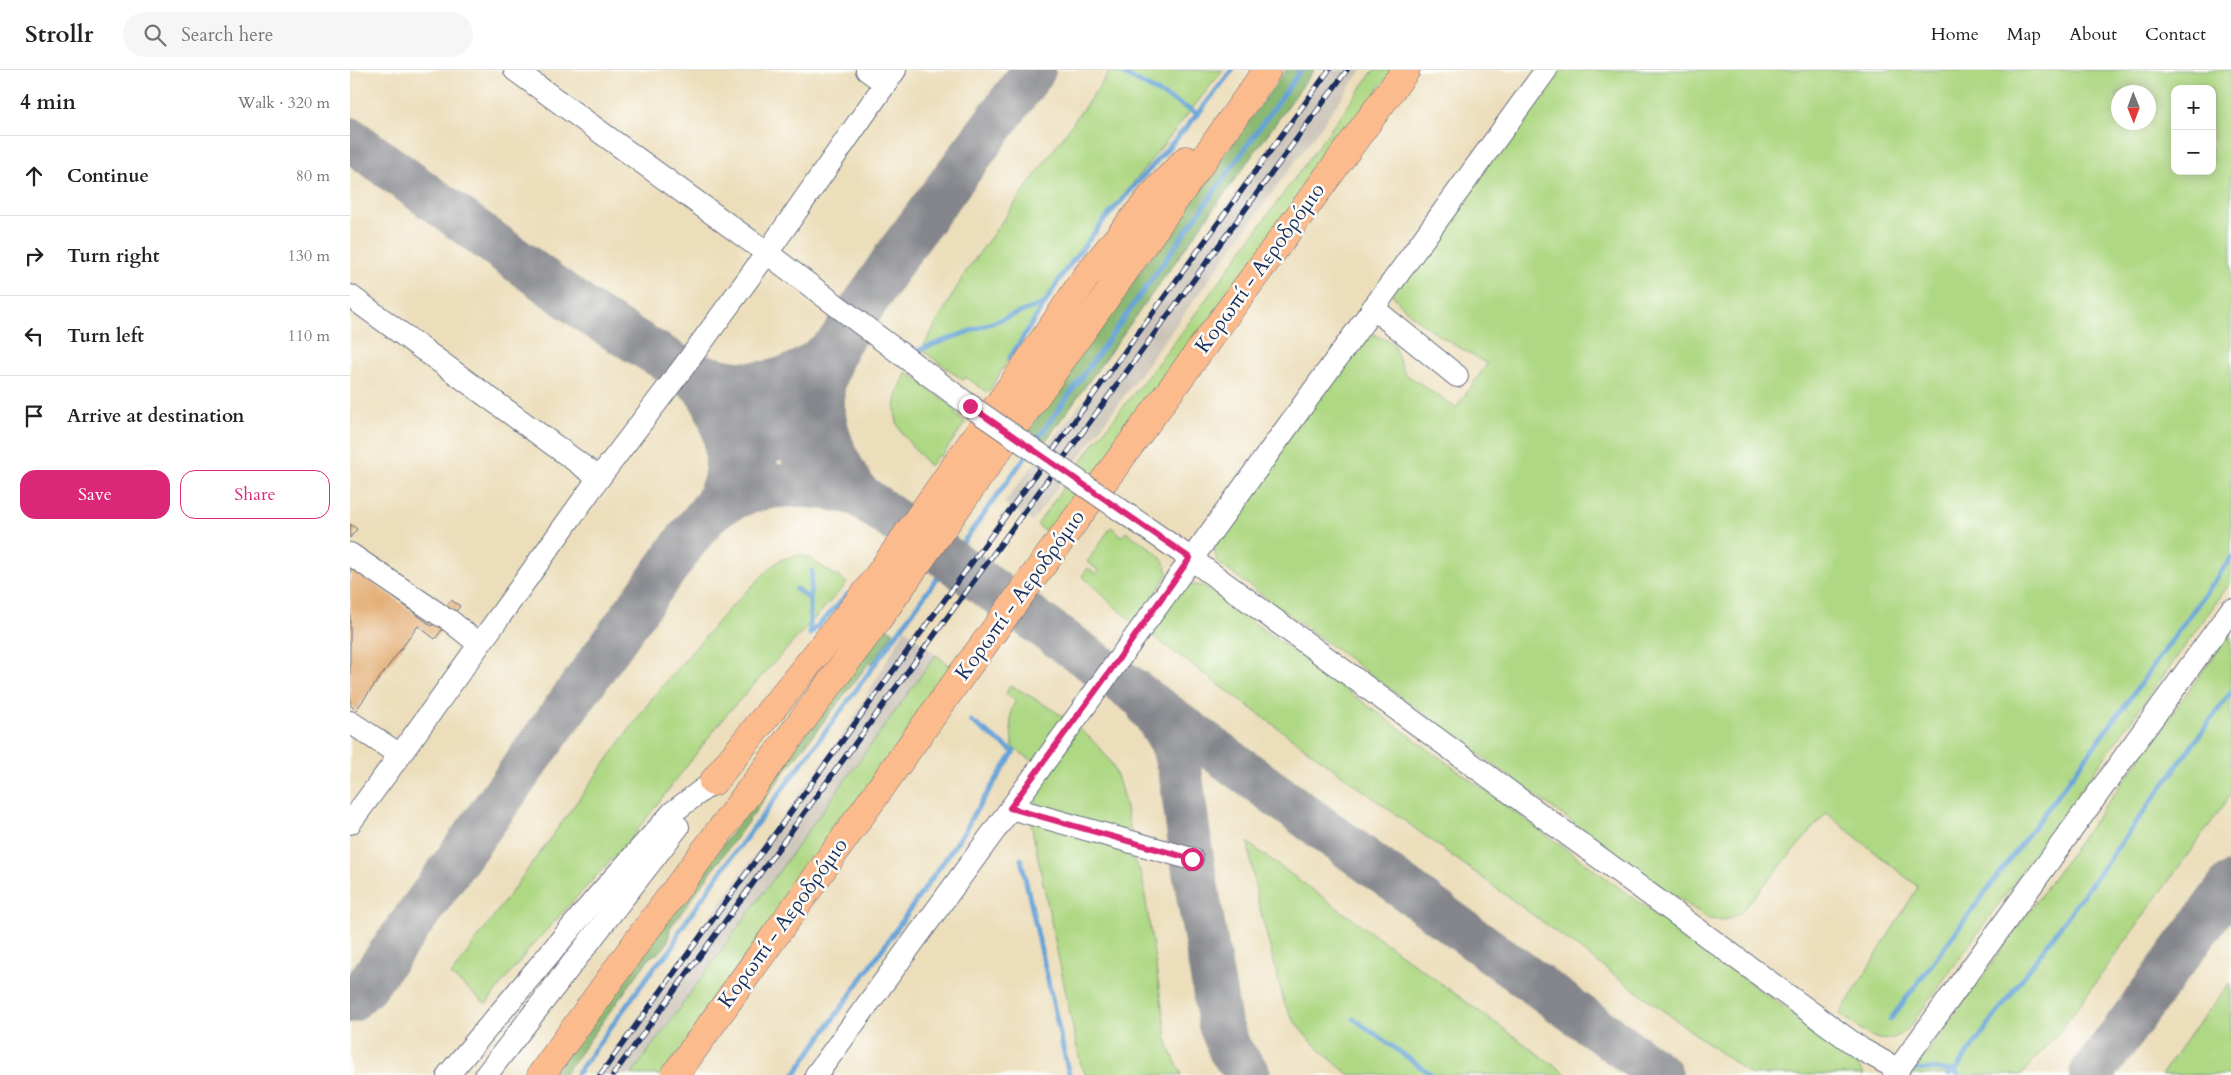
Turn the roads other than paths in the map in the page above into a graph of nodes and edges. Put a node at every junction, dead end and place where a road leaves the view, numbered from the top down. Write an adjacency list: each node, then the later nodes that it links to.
1 (515, 70): 7 (street)
2 (867, 70): 6 (street)
3 (1267, 70): 18 (highway); 25 (highway)
4 (1406, 70): 26 (highway, Κορωπί - Αεροδρόμιο)
5 (1546, 70): 9 (street)
6 (890, 77): 7 (street)
7 (767, 253): 11 (street); 13 (street, bridge)
8 (350, 296): 11 (street)
9 (1372, 308): 10 (street); 13 (street)
10 (1458, 376)
11 (599, 478): 15 (street)
12 (350, 554): 15 (street)
13 (1190, 558): 19 (street); 22 (street)
14 (2231, 610): 22 (street)
15 (479, 644): 17 (street)
16 (350, 722): 17 (street)
17 (400, 755): 20 (street)
18 (713, 782): 23 (street); 24 (street)
19 (1010, 808): 21 (street); 27 (street)
20 (350, 823)
21 (1192, 859)
22 (1896, 1072)
23 (448, 1075)
24 (486, 1075)
25 (541, 1075)
26 (675, 1075)
27 (816, 1075)

